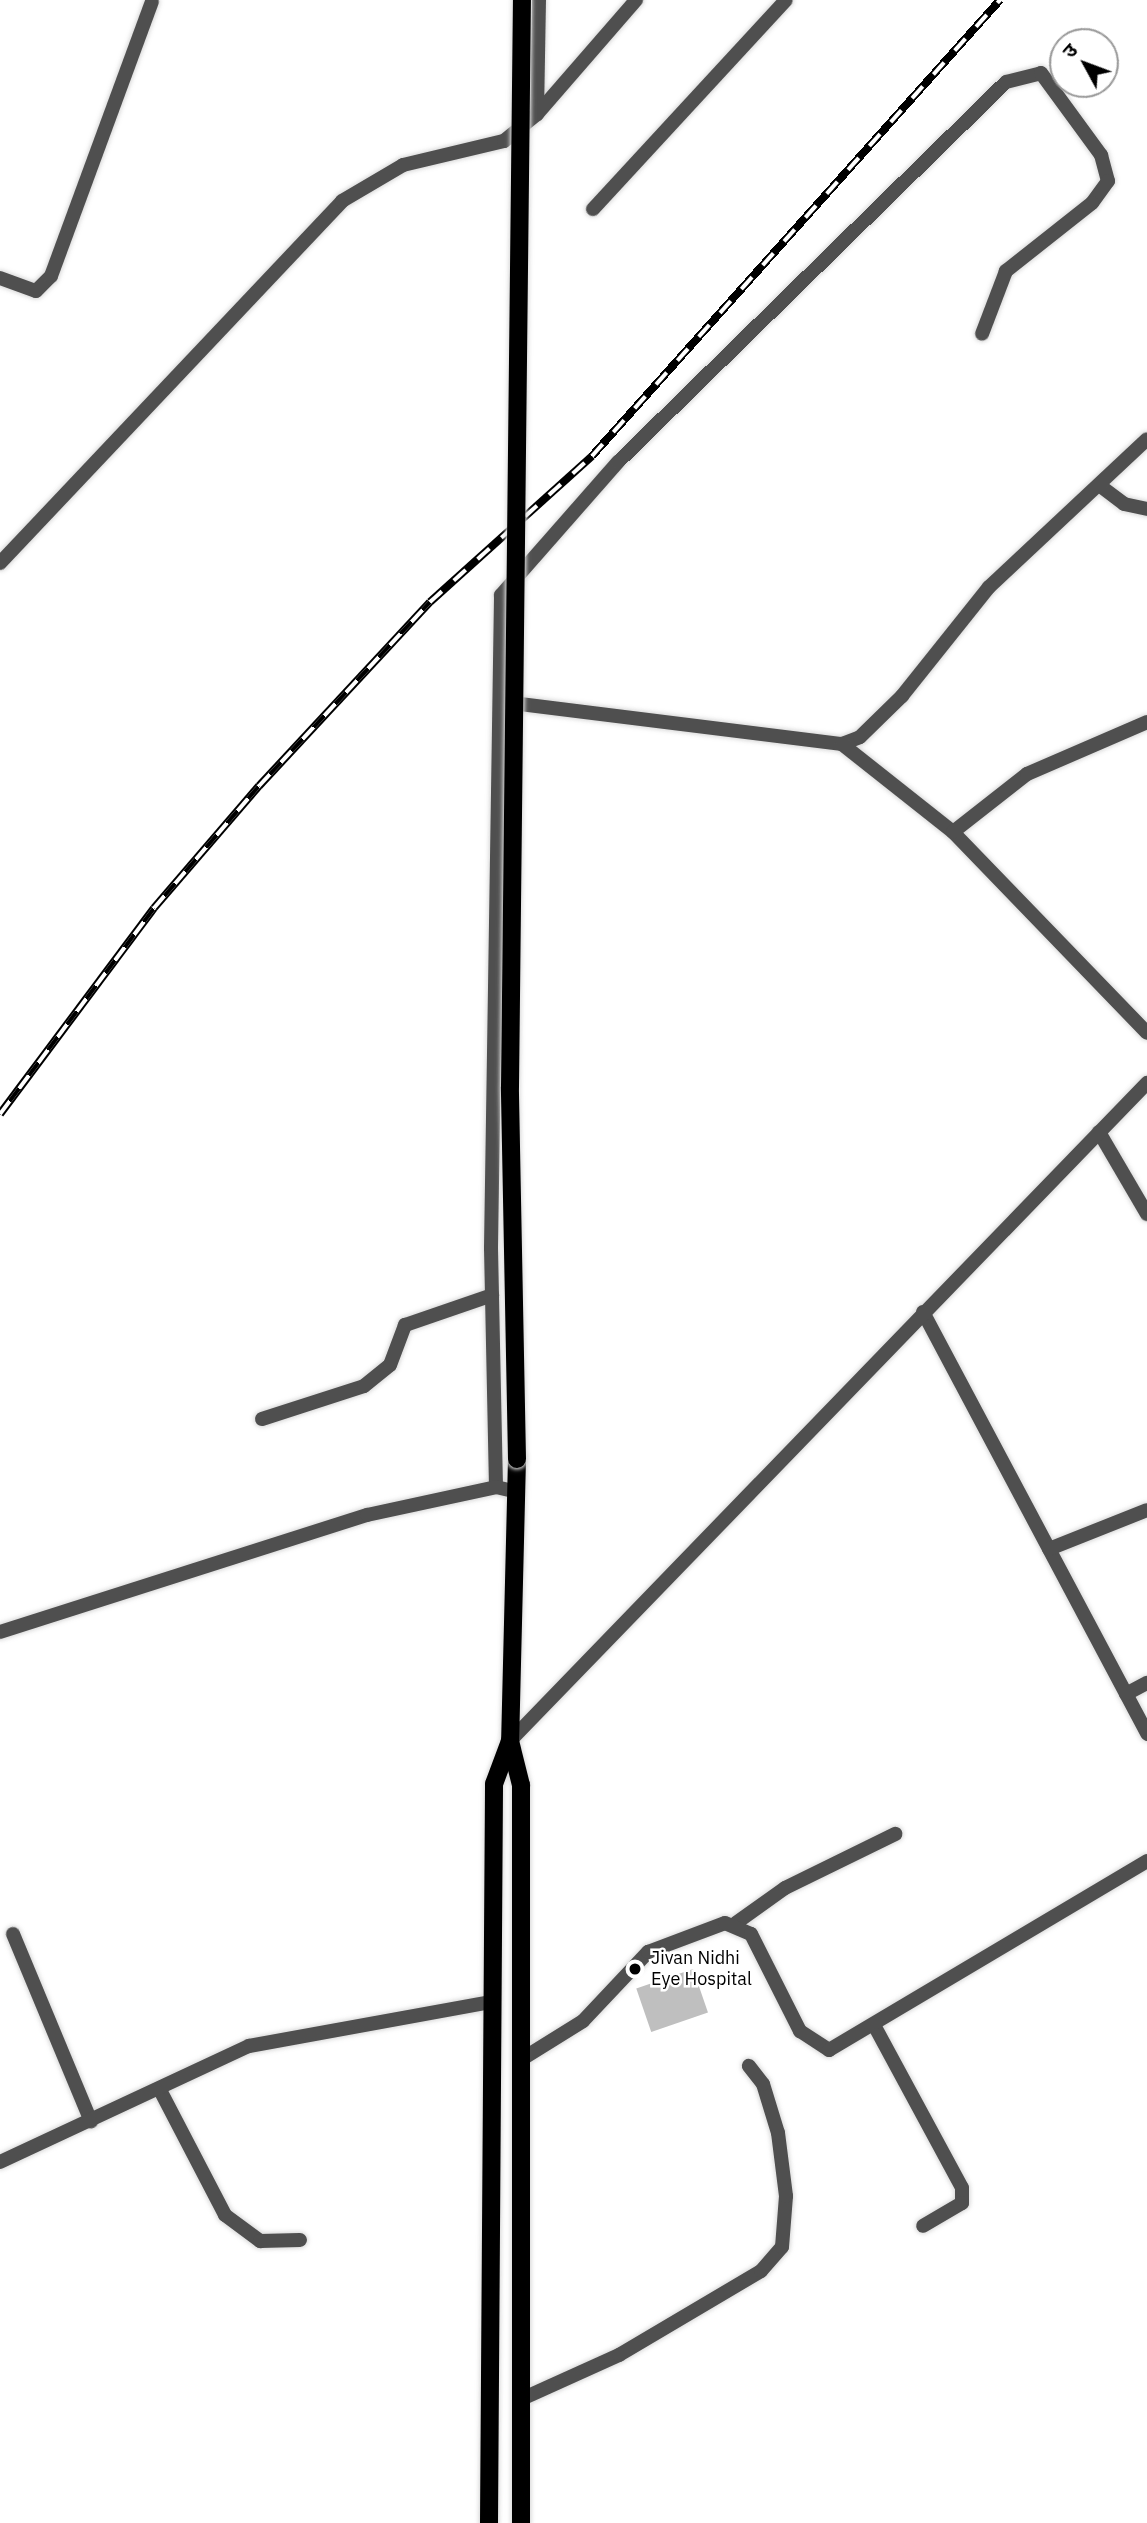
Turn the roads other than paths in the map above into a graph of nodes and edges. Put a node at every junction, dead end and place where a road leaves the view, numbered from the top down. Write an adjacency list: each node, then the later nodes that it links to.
1 (522, 0): 26 (main road, bridge)
2 (539, 0): 6 (street)
3 (636, 0): 6 (street)
4 (786, 0): 7 (street)
5 (150, 1): 8 (street)
6 (537, 114): 13 (street)
7 (593, 209)
8 (0, 278)
9 (982, 334): 14 (street)
10 (1147, 439): 11 (street)
11 (1099, 485): 12 (street); 16 (street)
12 (1147, 509)
13 (0, 564)
14 (495, 700): 16 (street); 22 (street)
15 (1147, 722): 17 (street)
16 (842, 744): 17 (street)
17 (953, 832): 18 (street)
18 (1147, 1033)
19 (1147, 1083): 20 (street)
20 (1099, 1132): 21 (street); 23 (street)
21 (1147, 1214)
22 (492, 1295): 24 (street); 25 (street)
23 (923, 1312): 28 (street); 33 (street)
24 (262, 1419)
25 (496, 1487): 26 (street); 29 (street)
26 (517, 1492): 33 (main road)
27 (1147, 1510): 28 (street)
28 (1049, 1549): 31 (street)
29 (0, 1632)
30 (1147, 1683): 31 (street)
31 (1126, 1694): 32 (street)
32 (1147, 1734)
33 (510, 1741): 38 (main road); 40 (main road)
34 (895, 1834): 36 (street)
35 (1147, 1861): 39 (street)
36 (736, 1923): 39 (street); 40 (street)
37 (13, 1934): 43 (street)
38 (490, 2002): 42 (street); 48 (main road)
39 (874, 2025): 45 (street)
40 (522, 2059): 47 (main road)
41 (749, 2066): 47 (street)
42 (160, 2090): 43 (street); 46 (street)
43 (91, 2121): 44 (street)
44 (0, 2162)
45 (923, 2226)
46 (300, 2240)
47 (526, 2397): 49 (main road)
48 (489, 2523)
49 (522, 2523)

